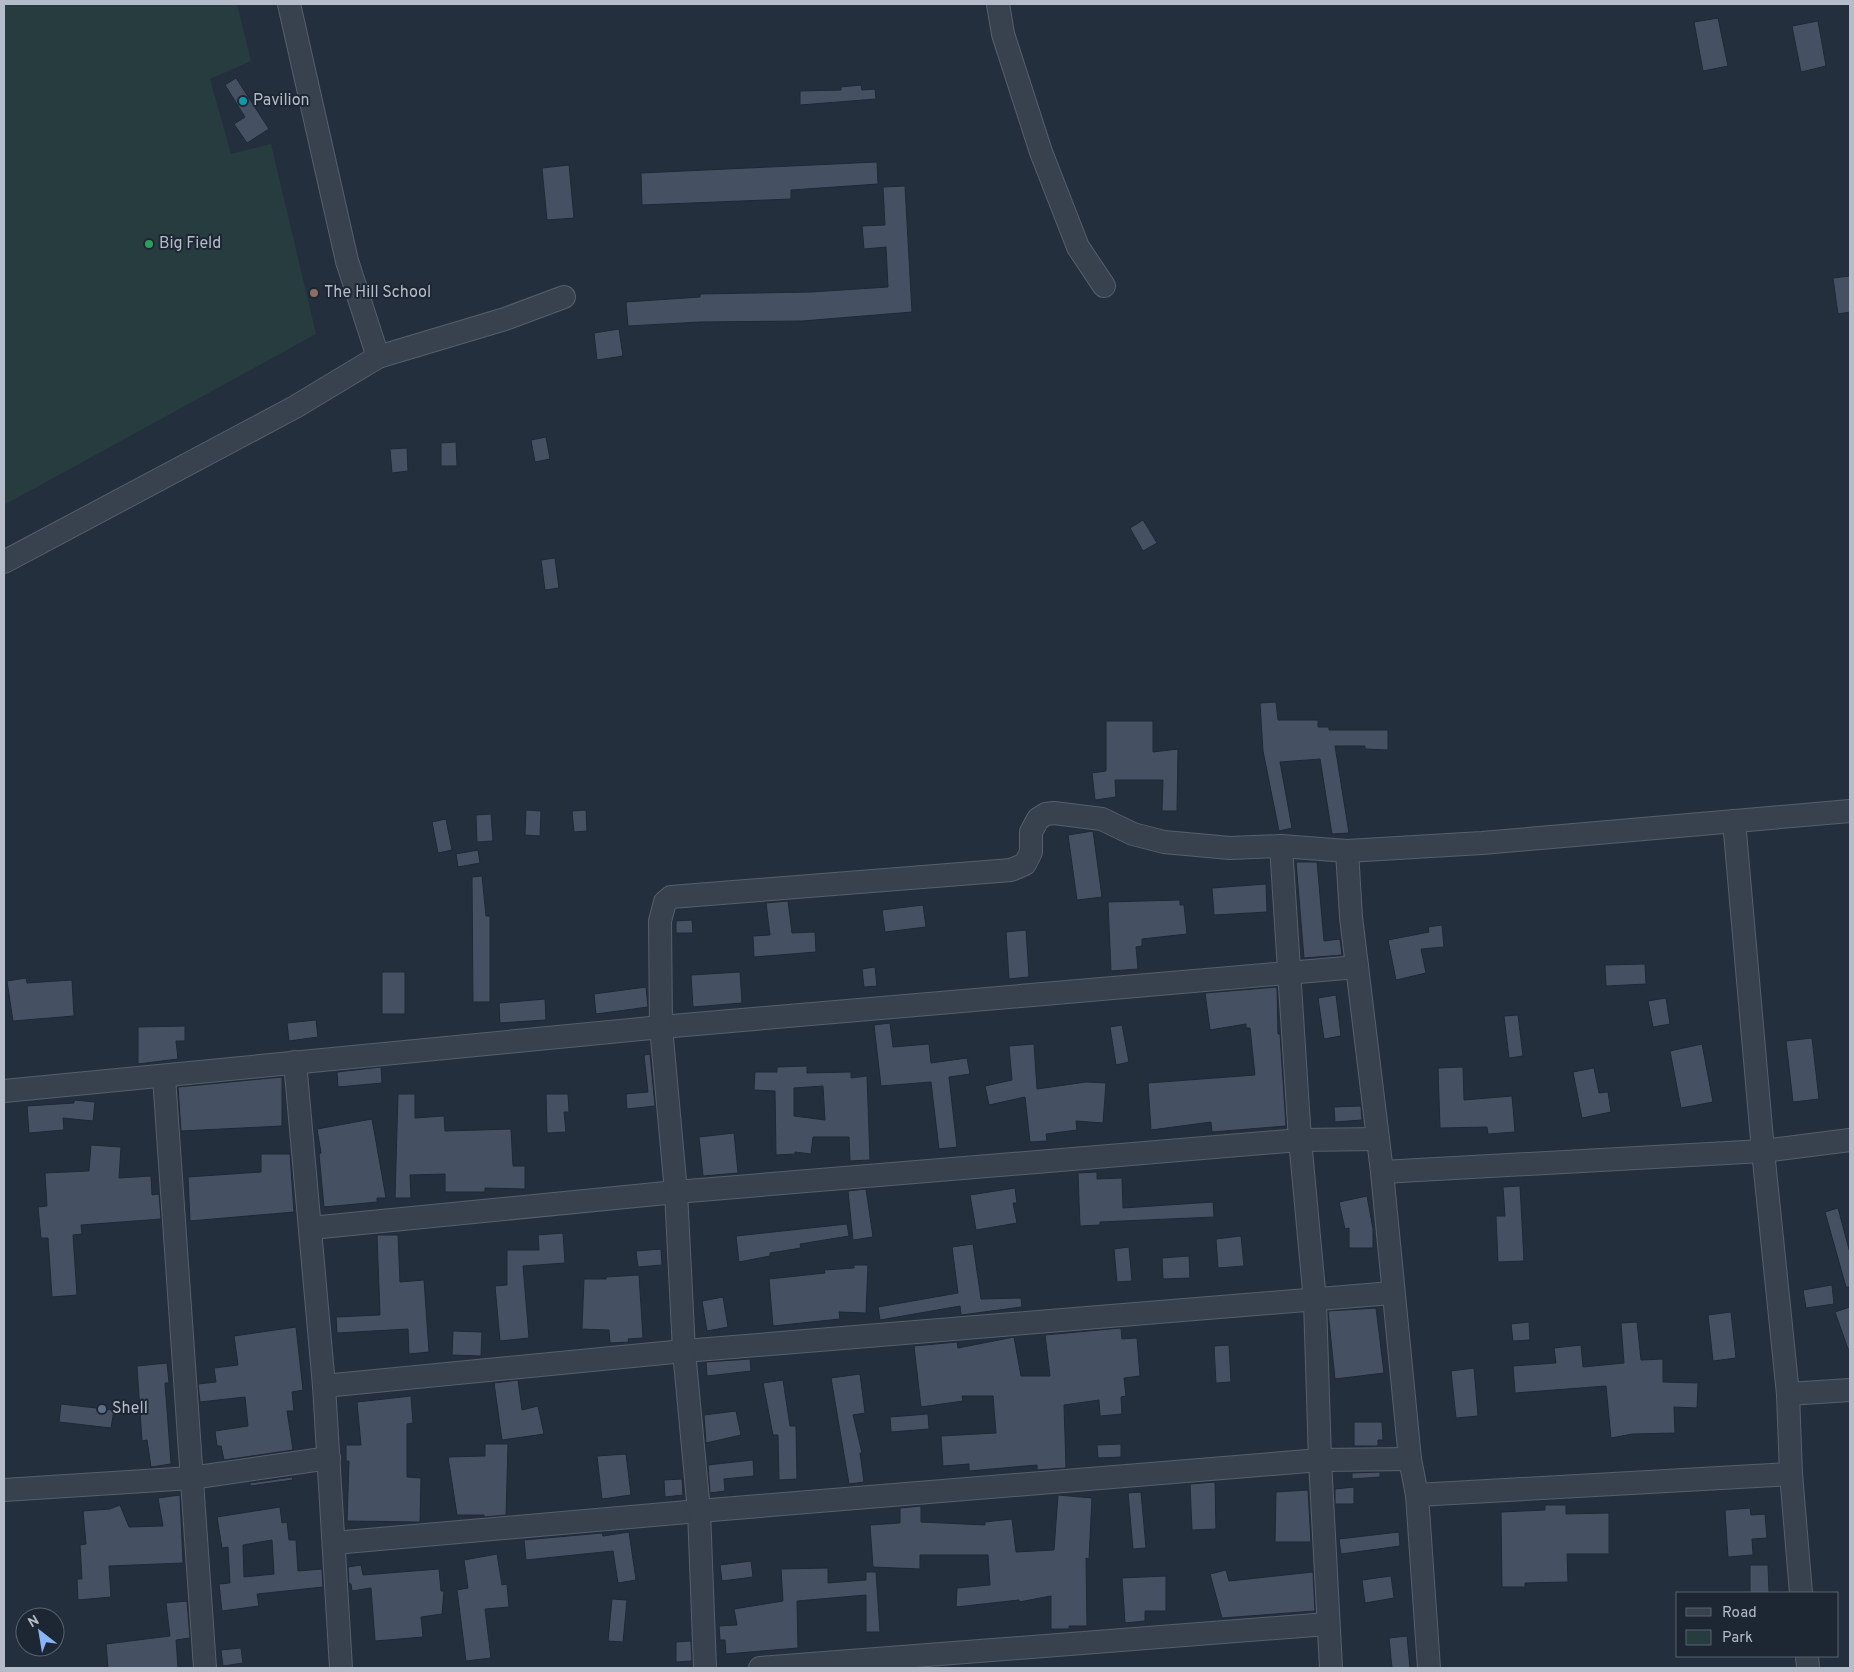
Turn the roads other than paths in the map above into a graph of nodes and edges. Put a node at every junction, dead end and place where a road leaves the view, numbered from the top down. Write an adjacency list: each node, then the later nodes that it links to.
1 (289, 4): 5 (street)
2 (998, 4): 3 (street)
3 (1104, 286)
4 (564, 297): 5 (street)
5 (378, 357): 6 (street)
6 (4, 562)
7 (1850, 811): 8 (street)
8 (1734, 821): 10 (street); 20 (street)
9 (1281, 846): 10 (street); 12 (street); 13 (street)
10 (1346, 851): 11 (street)
11 (1357, 967): 12 (street); 18 (street)
12 (1288, 974): 13 (street); 17 (street)
13 (661, 1027): 14 (street); 22 (street)
14 (295, 1062): 15 (street); 23 (street)
15 (164, 1077): 16 (street); 34 (street)
16 (4, 1091)
17 (1300, 1140): 18 (street); 22 (street); 25 (street)
18 (1378, 1140): 21 (street)
19 (1850, 1140): 20 (street)
20 (1763, 1150): 21 (street); 29 (street)
21 (1382, 1172): 24 (street)
22 (676, 1192): 23 (street); 26 (street)
23 (311, 1228): 27 (street)
24 (1392, 1294): 25 (street); 31 (street)
25 (1316, 1301): 26 (street); 32 (street)
26 (684, 1351): 27 (street); 37 (street)
27 (324, 1386): 30 (street)
28 (1850, 1390): 29 (street)
29 (1788, 1394): 33 (street)
30 (329, 1458): 34 (street); 38 (street)
31 (1410, 1458): 32 (street); 36 (street)
32 (1320, 1460): 37 (street); 40 (street)
33 (1791, 1474): 36 (street); 39 (street)
34 (191, 1478): 35 (street); 41 (street)
35 (4, 1490)
36 (1417, 1495): 46 (street)
37 (699, 1510): 38 (street); 43 (street)
38 (334, 1543): 42 (street)
39 (1801, 1592)
40 (1328, 1624): 44 (street); 45 (street)
41 (205, 1668)
42 (341, 1668)
43 (705, 1668)
44 (760, 1668)
45 (1331, 1668)
46 (1429, 1668)

